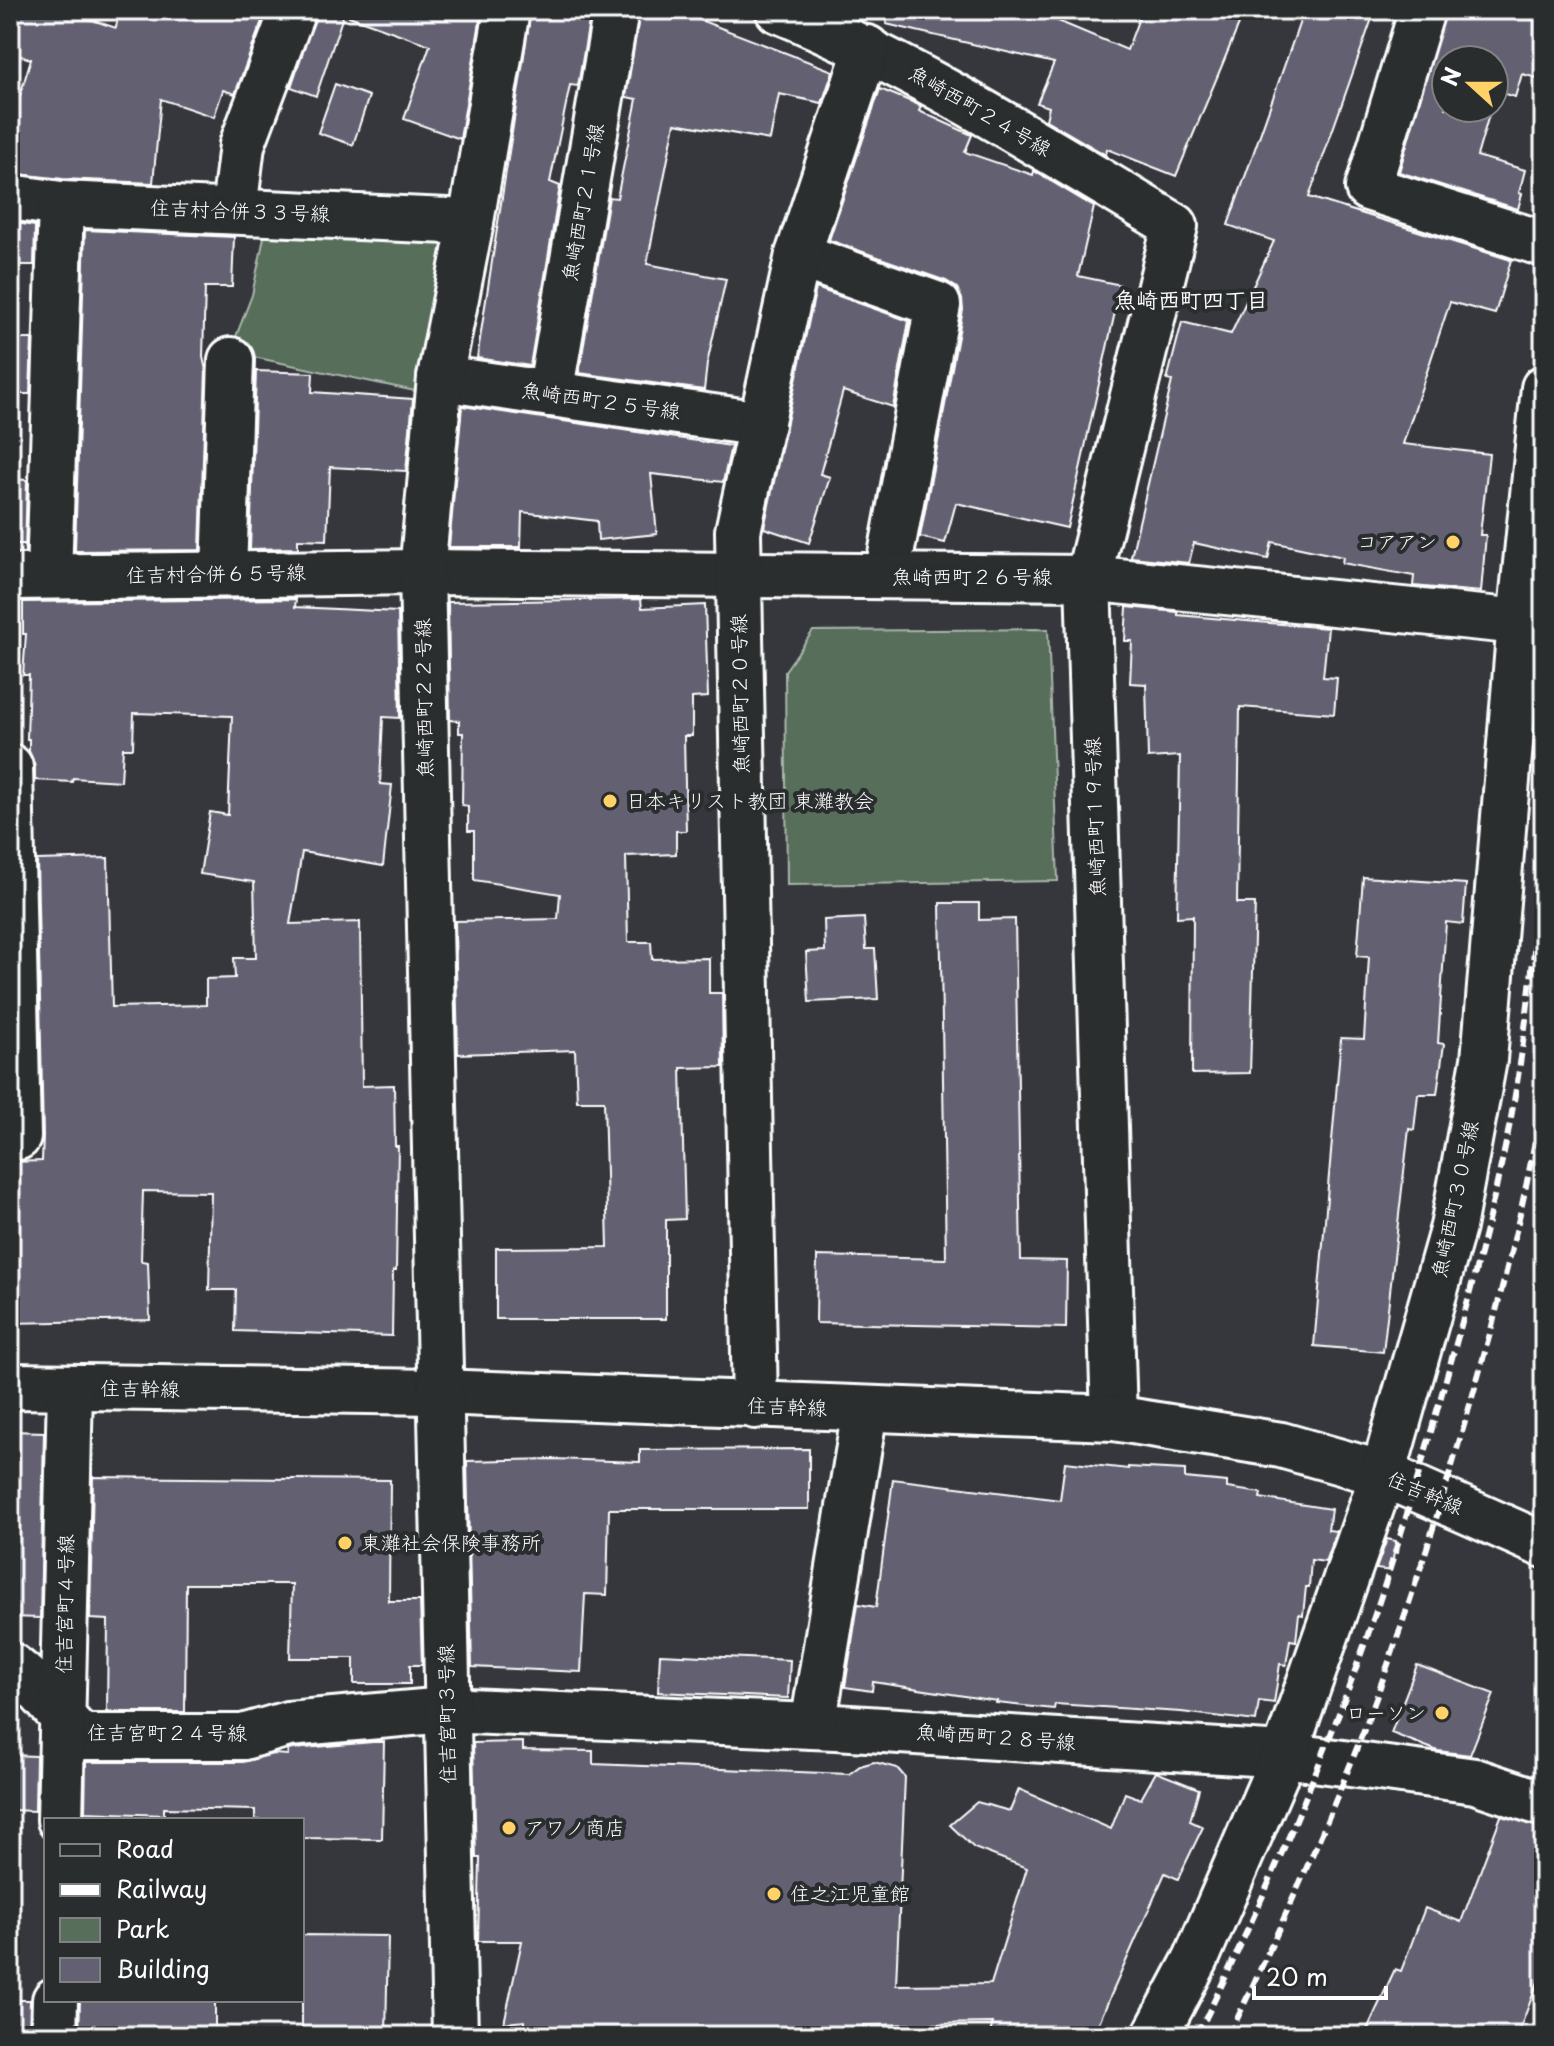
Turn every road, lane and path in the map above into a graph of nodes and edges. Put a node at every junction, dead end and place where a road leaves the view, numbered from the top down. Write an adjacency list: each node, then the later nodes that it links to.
1 (293, 10): 9 (street)
2 (507, 10): 10 (street, 魚崎西町２２号線)
3 (616, 10): 17 (street, 魚崎西町２１号線)
4 (778, 10): 6 (street, 魚崎西町２４号線)
5 (1422, 10): 12 (street)
6 (867, 48): 11 (street, 魚崎西町２４号線); 13 (street, 魚崎西町２０号線)
7 (10, 197): 8 (street, 住吉村合併３３号線)
8 (61, 204): 9 (street, 住吉村合併３３号線); 23 (street)
9 (234, 210): 10 (street, 住吉村合併３３号線)
10 (471, 222): 15 (street, 魚崎西町２２号線)
11 (1175, 226): 24 (street, 魚崎西町１９号線)
12 (1544, 244)
13 (798, 255): 18 (street, 魚崎西町２０号線); 22 (street)
14 (231, 360): 20 (street)
15 (440, 378): 17 (street, 魚崎西町２５号線); 19 (street, 魚崎西町２２号線)
16 (1544, 388): 25 (street, 魚崎西町３０号線)
17 (550, 394): 18 (street, 魚崎西町２５号線)
18 (762, 424): 21 (street, 魚崎西町２０号線)
19 (422, 572): 20 (street, 住吉村合併６５号線); 21 (street, 魚崎西町２６号線); 31 (street, 魚崎西町２２号線)
20 (224, 574): 23 (street, 住吉村合併６５号線)
21 (738, 575): 22 (street, 魚崎西町２６号線); 32 (street, 魚崎西町２０号線)
22 (887, 576): 24 (street, 魚崎西町２６号線)
23 (29, 577)
24 (1088, 578): 25 (street, 魚崎西町２６号線); 34 (street, 魚崎西町１９号線)
25 (1520, 622): 35 (street, 魚崎西町３０号線)
26 (10, 767): 27 (street)
27 (12, 948): 28 (street)
28 (10, 1137)
29 (10, 1386): 30 (street, 住吉幹線)
30 (70, 1388): 31 (street, 住吉幹線); 39 (street, 住吉宮町４号線)
31 (438, 1392): 32 (street, 住吉幹線); 38 (street, 住吉宮町３号線)
32 (755, 1406): 33 (street, 住吉幹線)
33 (865, 1410): 34 (street, 住吉幹線); 40 (street)
34 (1114, 1418): 35 (street, 住吉幹線)
35 (1383, 1474): 36 (street, 住吉幹線); 41 (street, 魚崎西町３０号線)
36 (1544, 1545)
37 (10, 1665): 39 (street, 住吉宮町２４号線)
38 (446, 1710): 39 (street, 住吉宮町２４号線); 40 (street, 魚崎西町２８号線); 46 (street, 住吉宮町３号線)
39 (63, 1720): 43 (street, 住吉宮町４号線)
40 (813, 1726): 41 (street, 魚崎西町２８号線)
41 (1284, 1755): 42 (street, 魚崎西町２８号線); 47 (street, 魚崎西町３０号線)
42 (1543, 1796)
43 (60, 1818)
44 (55, 2002): 45 (street)
45 (54, 2036)
46 (455, 2036)
47 (1155, 2036)

